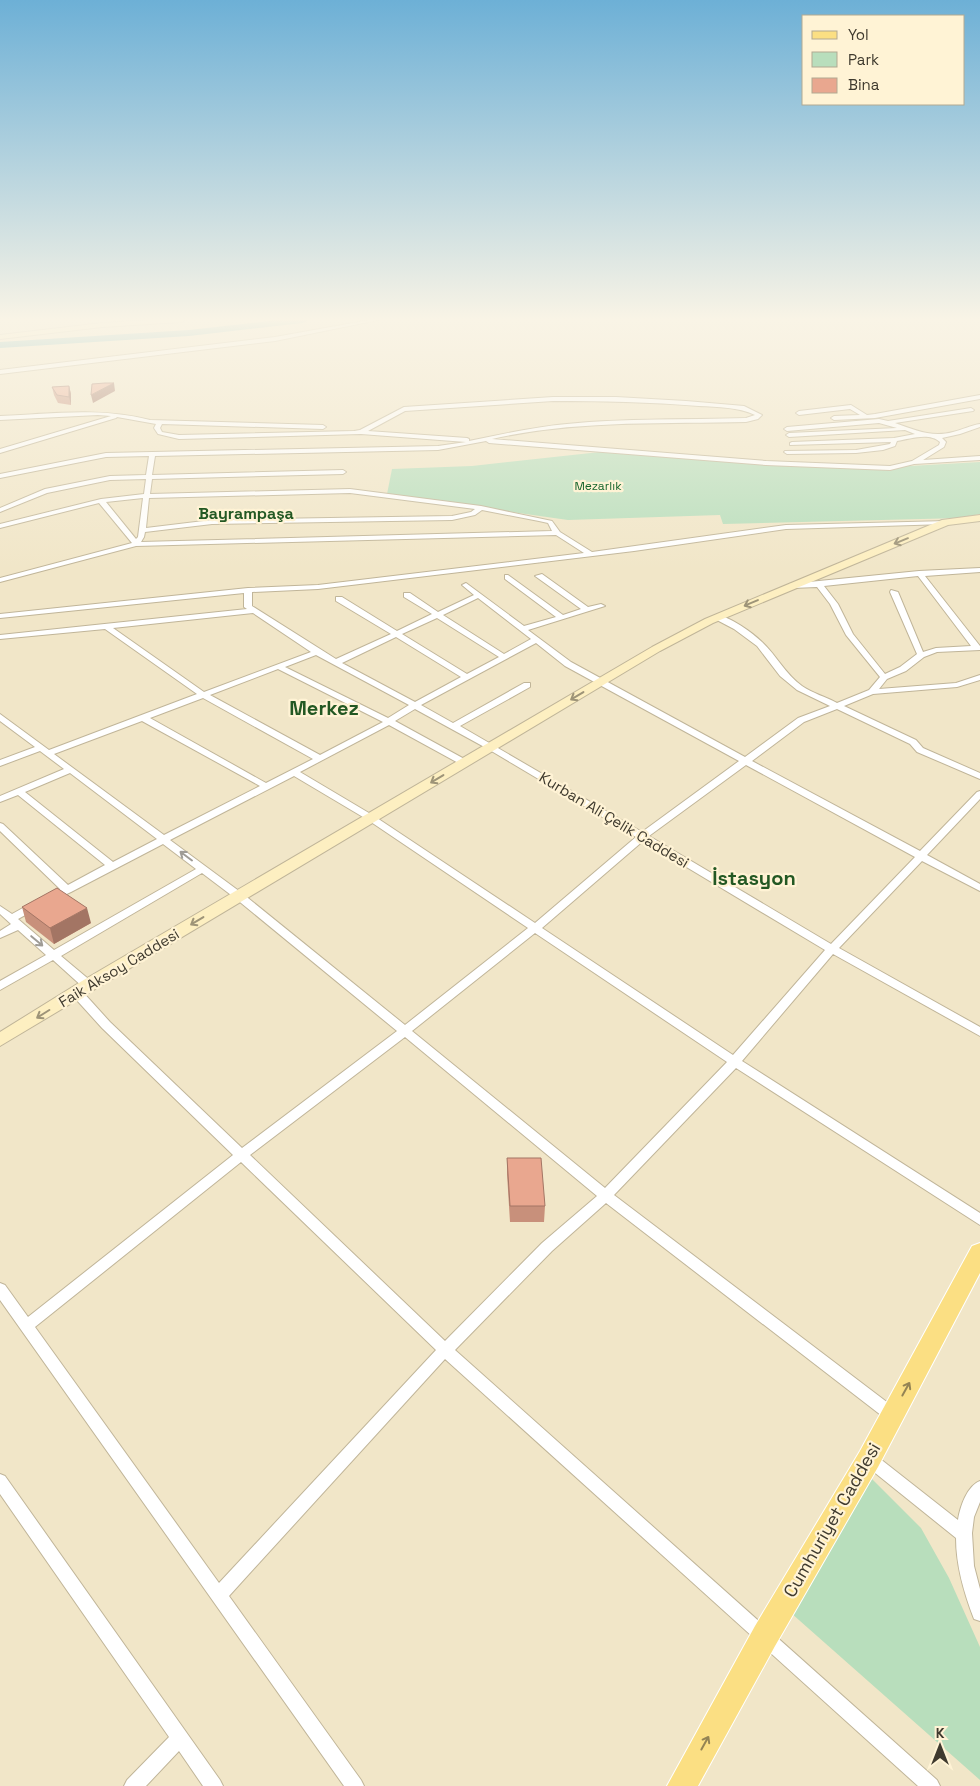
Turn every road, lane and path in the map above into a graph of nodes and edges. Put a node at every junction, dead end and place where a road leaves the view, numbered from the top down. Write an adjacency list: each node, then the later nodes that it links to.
1 (488, 403): 15 (street)
2 (690, 403): 18 (street)
3 (950, 403): 10 (street)
4 (971, 410): 12 (street)
5 (799, 413): 7 (street)
6 (120, 415): 8 (street); 11 (street); 21 (street)
7 (864, 415): 9 (street); 10 (street)
8 (0, 418)
9 (834, 418)
10 (877, 419): 12 (street); 14 (street)
11 (160, 422): 15 (street); 15 (street)
12 (889, 422): 14 (street)
13 (979, 425): 17 (street)
14 (906, 429): 16 (street)
15 (361, 432): 18 (street)
16 (921, 434): 17 (street); 19 (street)
17 (938, 437): 25 (street)
18 (482, 440): 23 (street); 25 (street)
19 (894, 440): 20 (street); 22 (street)
20 (792, 444)
21 (0, 452)
22 (787, 452)
23 (152, 455): 27 (street); 28 (street)
24 (980, 458): 25 (street)
25 (914, 462)
26 (343, 472): 28 (street)
27 (0, 476)
28 (150, 476): 29 (street); 32 (street)
29 (146, 496): 30 (street); 31 (street); 36 (street)
30 (101, 501): 35 (street); 38 (street)
31 (481, 508): 36 (street); 37 (street)
32 (0, 510)
33 (980, 518): 34 (main road, Faik Aksoy Caddesi)
34 (946, 522): 39 (street); 48 (main road, Faik Aksoy Caddesi, one-way to 48)
35 (0, 526)
36 (142, 530): 38 (street)
37 (557, 532): 38 (street); 39 (street)
38 (136, 544): 45 (street)
39 (590, 554): 53 (street)
40 (977, 570): 41 (street); 44 (street)
41 (919, 573): 47 (street); 65 (street)
42 (539, 576): 55 (street)
43 (508, 577): 59 (street)
44 (980, 577)
45 (0, 580)
46 (466, 585): 50 (street)
47 (820, 585): 48 (street); 72 (street)
48 (792, 586): 58 (main road, Faik Aksoy Caddesi, one-way to 58)
49 (894, 592): 67 (street)
50 (479, 595): 56 (street); 61 (street)
51 (407, 596): 56 (street)
52 (339, 599): 62 (street)
53 (249, 601): 57 (street); 60 (street); 66 (street, Kurban Ali Çelik Caddesi)
54 (601, 606): 55 (street)
55 (587, 610): 59 (street)
56 (439, 614): 62 (street); 68 (street)
57 (0, 616)
58 (718, 617): 74 (main road, Faik Aksoy Caddesi); 79 (street)
59 (562, 618): 61 (street)
60 (106, 626): 63 (street); 77 (street)
61 (522, 629): 64 (street)
62 (396, 635): 69 (street); 71 (street)
63 (0, 637)
64 (536, 640): 68 (street); 74 (street)
65 (979, 648): 67 (street)
66 (317, 652): 69 (street, Kurban Ali Çelik Caddesi); 70 (street)
67 (921, 655): 72 (street)
68 (504, 657): 71 (street)
69 (337, 662): 78 (street, Kurban Ali Çelik Caddesi)
70 (277, 666): 77 (street); 82 (street)
71 (467, 677): 78 (street)
72 (884, 677): 76 (street)
73 (980, 677): 76 (street)
74 (600, 682): 84 (main road, Faik Aksoy Caddesi, one-way to 84); 87 (street)
75 (527, 685): 83 (street)
76 (872, 692): 79 (street)
77 (202, 694): 81 (street); 86 (street)
78 (415, 705): 82 (street); 83 (street, Kurban Ali Çelik Caddesi)
79 (837, 706): 87 (street); 92 (street)
80 (0, 717): 85 (street)
81 (142, 717): 85 (street); 93 (street)
82 (388, 721): 86 (street); 88 (street)
83 (454, 726): 84 (street, Kurban Ali Çelik Caddesi)
84 (491, 747): 88 (main road, Faik Aksoy Caddesi); 99 (street, Kurban Ali Çelik Caddesi)
85 (44, 750): 89 (street); 90 (street)
86 (320, 759): 91 (street)
87 (748, 761): 99 (street); 101 (street)
88 (465, 762): 97 (main road, Faik Aksoy Caddesi, one-way to 97)
89 (0, 763)
90 (70, 770): 94 (street); 100 (street)
91 (294, 772): 93 (street); 97 (street)
92 (980, 776)
93 (266, 786): 100 (street)
94 (19, 791): 96 (street); 102 (street)
95 (980, 794): 101 (street)
96 (0, 799)
97 (371, 818): 106 (main road, Faik Aksoy Caddesi); 109 (street)
98 (0, 826): 105 (street)
99 (642, 837): 109 (street); 111 (street, Kurban Ali Çelik Caddesi)
100 (162, 839): 102 (street); 103 (street, one-way to 100)
101 (920, 857): 104 (street); 111 (street)
102 (112, 866): 105 (street)
103 (203, 869): 106 (street); 112 (street)
104 (980, 888)
105 (67, 890): 108 (street)
106 (239, 896): 114 (main road, Faik Aksoy Caddesi, one-way to 114); 115 (street)
107 (0, 909): 108 (street)
108 (14, 922): 110 (street); 112 (street, one-way to 112)
109 (535, 928): 115 (street); 118 (street)
110 (0, 935)
111 (832, 950): 116 (street, Kurban Ali Çelik Caddesi); 118 (street)
112 (53, 954): 113 (street); 114 (street)
113 (0, 986)
114 (83, 989): 117 (main road, Faik Aksoy Caddesi, one-way to 117); 119 (street)
115 (404, 1032): 119 (street); 120 (street)
116 (980, 1032)
117 (0, 1040)
118 (734, 1061): 120 (street); 121 (street)
119 (243, 1154): 124 (street); 125 (street)
120 (605, 1196): 125 (street); 126 (street)
121 (980, 1220)
122 (980, 1252): 126 (main road, Cumhuriyet Caddesi, one-way to 122)
123 (0, 1289): 124 (street)
124 (26, 1326): 131 (street)
125 (445, 1350): 131 (street); 133 (street)
126 (891, 1414): 127 (main road, Cumhuriyet Caddesi)
127 (869, 1459): 130 (street); 133 (main road, Cumhuriyet Caddesi)
128 (0, 1481): 134 (street)
129 (980, 1488): 130 (street)
130 (964, 1534): 132 (street)
131 (219, 1595): 137 (street)
132 (980, 1613)
133 (765, 1636): 138 (main road, Cumhuriyet Caddesi, one-way to 133); 139 (street)
134 (180, 1738): 135 (street); 136 (street)
135 (134, 1786)
136 (214, 1786)
137 (355, 1786)
138 (682, 1786)
139 (931, 1786)

